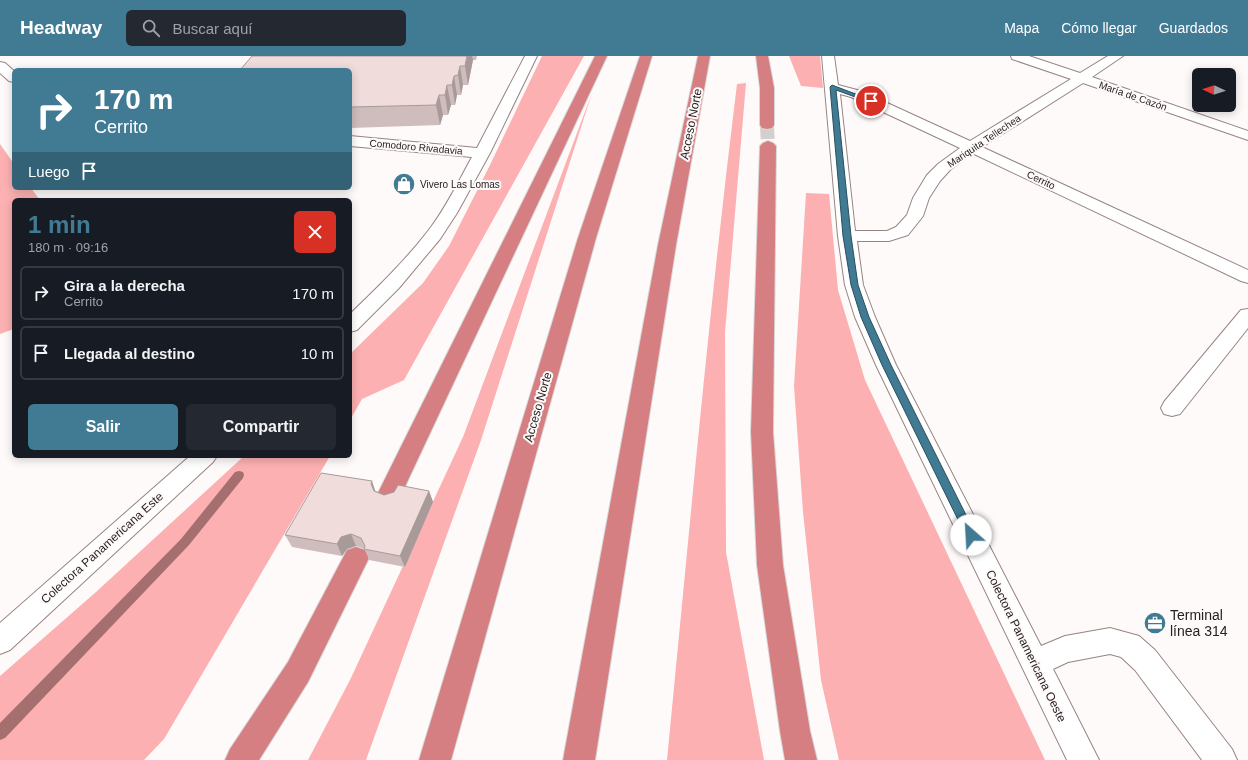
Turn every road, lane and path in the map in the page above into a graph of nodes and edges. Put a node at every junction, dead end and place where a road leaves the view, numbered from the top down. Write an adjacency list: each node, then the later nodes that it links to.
1 (531, 56): 16 (street)
2 (601, 56): 23 (highway)
3 (646, 56): 28 (highway, Acceso Norte)
4 (704, 56): 29 (highway, Acceso Norte)
5 (762, 56): 30 (highway)
6 (828, 56): 12 (street, Colectora Panamericana Oeste)
7 (1017, 56): 11 (street, María de Cazón)
8 (1117, 56): 11 (street, Mariquita Tellechea)
9 (0, 66): 10 (street)
10 (12, 76)
11 (1082, 78): 13 (street, María de Cazón); 15 (street, Mariquita Tellechea)
12 (832, 87): 15 (street, Cerrito); 17 (street, Colectora Panamericana Oeste)
13 (1248, 136)
14 (352, 141): 16 (street, Comodoro Rivadavia)
15 (971, 147): 17 (street, Mariquita Tellechea); 18 (street, Cerrito)
16 (482, 153): 20 (street)
17 (847, 236): 26 (street, Colectora Panamericana Oeste)
18 (1248, 277)
19 (1248, 315): 21 (street)
20 (352, 323)
21 (1172, 408)
22 (203, 458): 25 (street, Colectora Panamericana Este)
23 (389, 495)
24 (356, 558): 27 (highway)
25 (0, 641)
26 (1035, 663): 31 (street, Colectora Panamericana Oeste); 32 (street)
27 (241, 760)
28 (435, 760)
29 (579, 760)
30 (801, 760)
31 (1083, 760)
32 (1220, 760)

